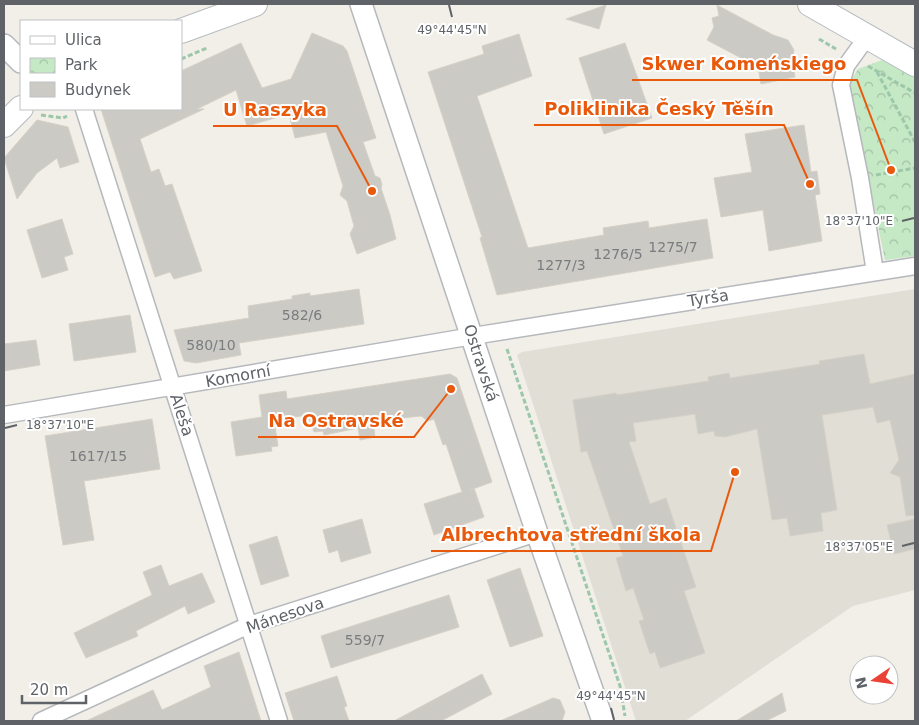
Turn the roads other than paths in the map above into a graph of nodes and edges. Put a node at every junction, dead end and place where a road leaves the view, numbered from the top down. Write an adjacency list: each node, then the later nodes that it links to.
1 (255, 4): 4 (main road)
2 (361, 4): 14 (street, Ostravská)
3 (810, 4): 5 (main road)
4 (182, 32)
5 (867, 37): 8 (main road); 13 (street)
6 (4, 45): 7 (street)
7 (20, 61)
8 (915, 64)
9 (28, 111): 11 (main road)
10 (76, 112): 15 (street, Aleša)
11 (4, 125)
12 (915, 266): 13 (street, Tyrša)
13 (875, 272): 14 (street, Tyrša)
14 (473, 336): 15 (street, Komorní); 17 (street, Ostravská)
15 (174, 387): 16 (street, Komorní); 18 (street, Aleša)
16 (4, 414)
17 (537, 534): 18 (street, Mánesova); 21 (street, Ostravská)
18 (249, 625): 19 (street, Mánesova); 20 (street, Aleša)
19 (42, 721)
20 (279, 721)
21 (603, 721)

